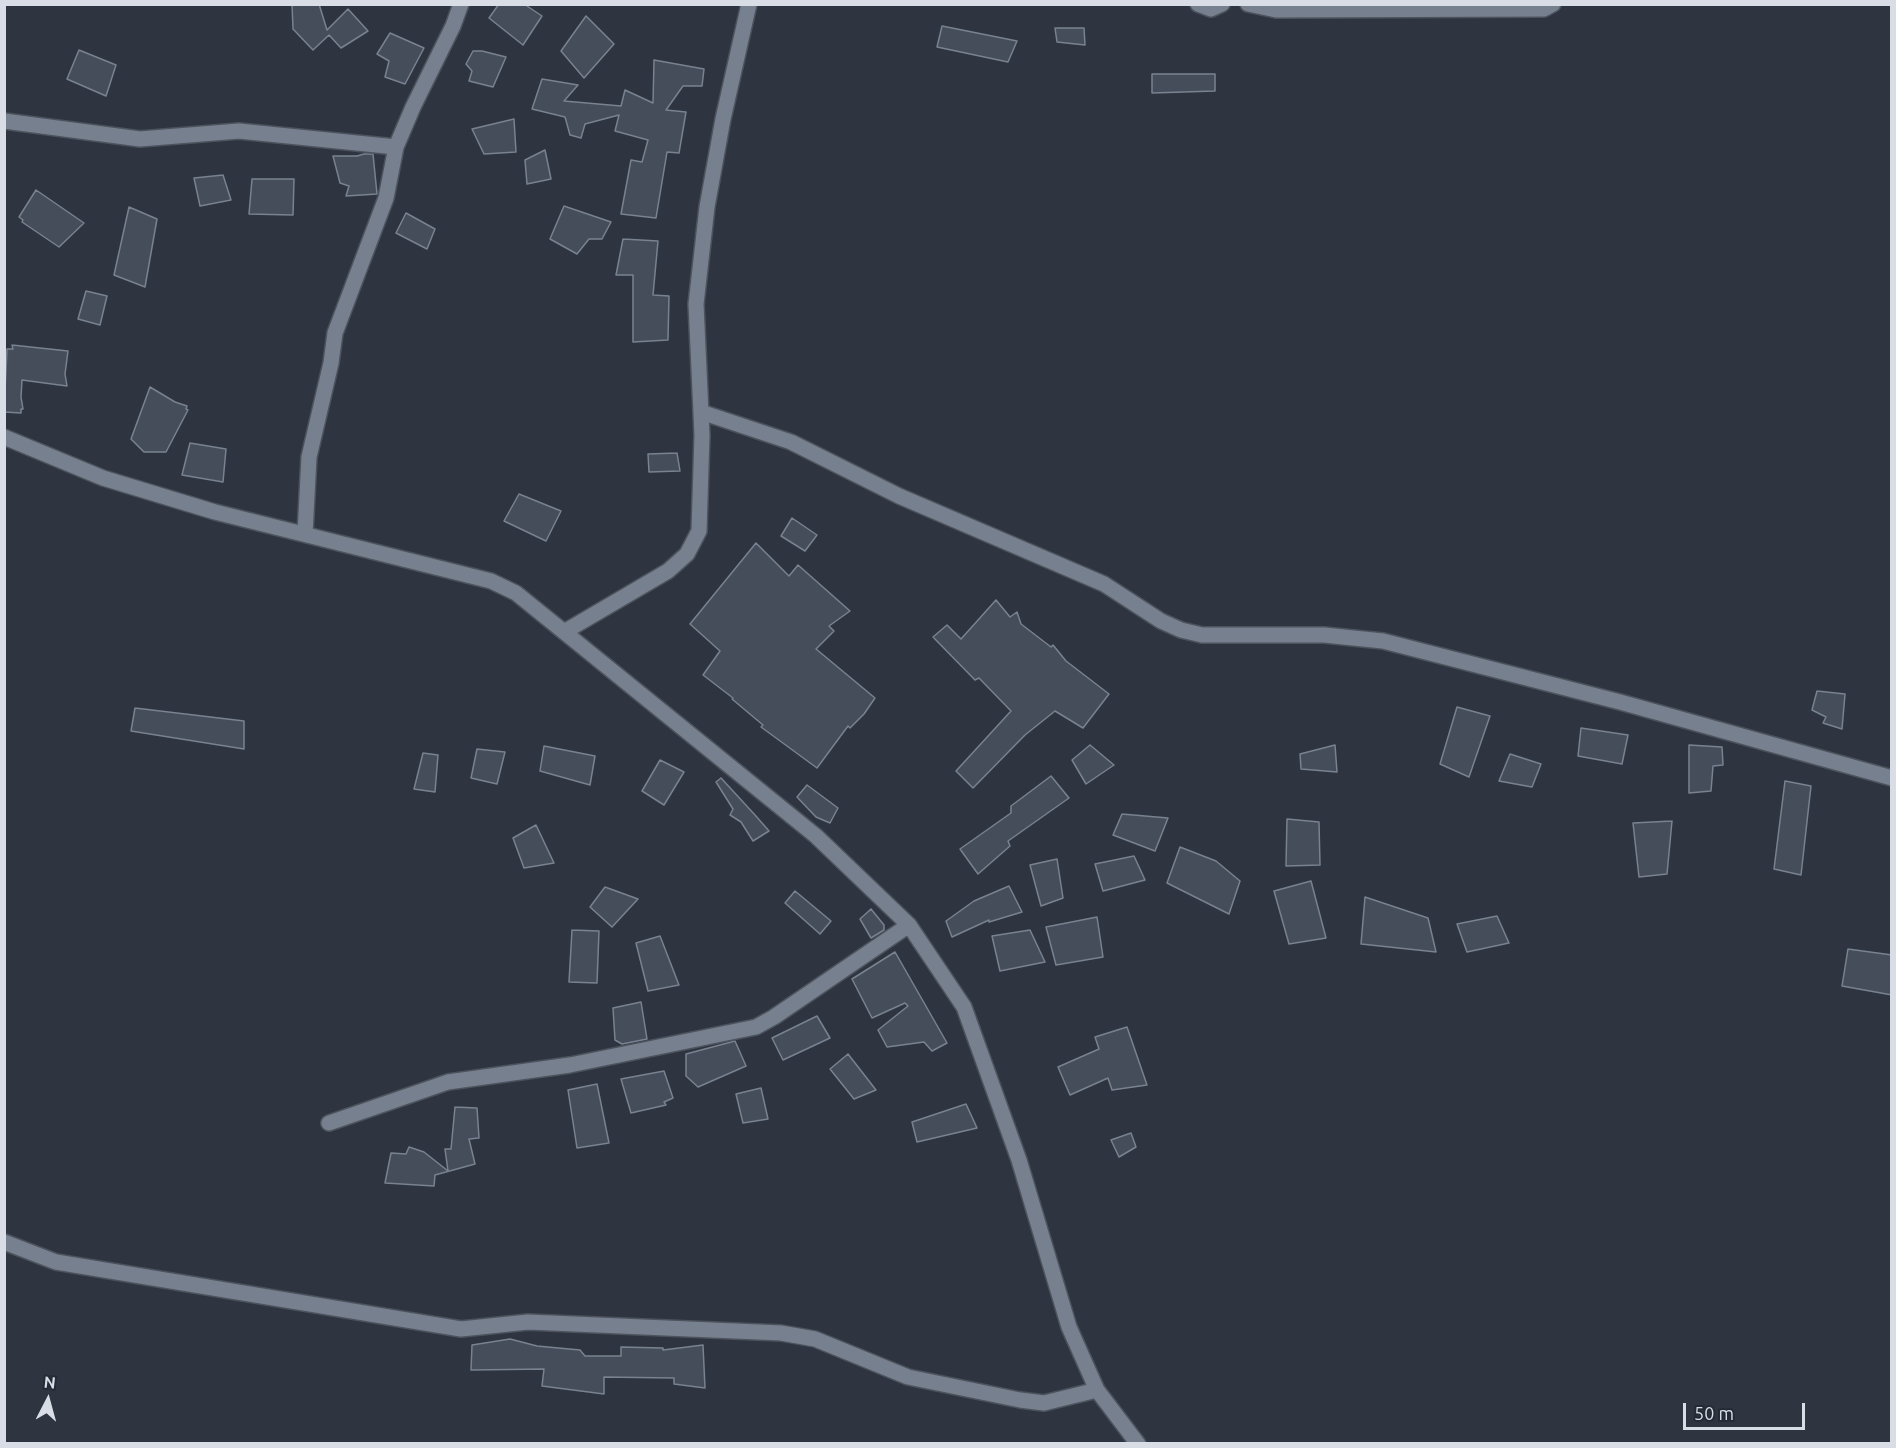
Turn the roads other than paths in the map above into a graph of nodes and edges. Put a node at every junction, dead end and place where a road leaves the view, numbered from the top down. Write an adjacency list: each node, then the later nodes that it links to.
1 (461, 4): 8 (street)
2 (749, 4): 9 (street)
3 (1198, 4): 4 (street)
4 (1222, 4)
5 (1248, 4): 6 (street)
6 (1553, 4)
7 (4, 121): 8 (street)
8 (396, 147): 11 (street)
9 (701, 412): 12 (street); 13 (street)
10 (4, 437): 11 (street)
11 (305, 534): 12 (street)
12 (564, 632): 14 (street)
13 (1892, 778)
14 (909, 925): 15 (street); 17 (street)
15 (329, 1123)
16 (4, 1242): 17 (street)
17 (1097, 1390): 18 (street)
18 (1138, 1443)

